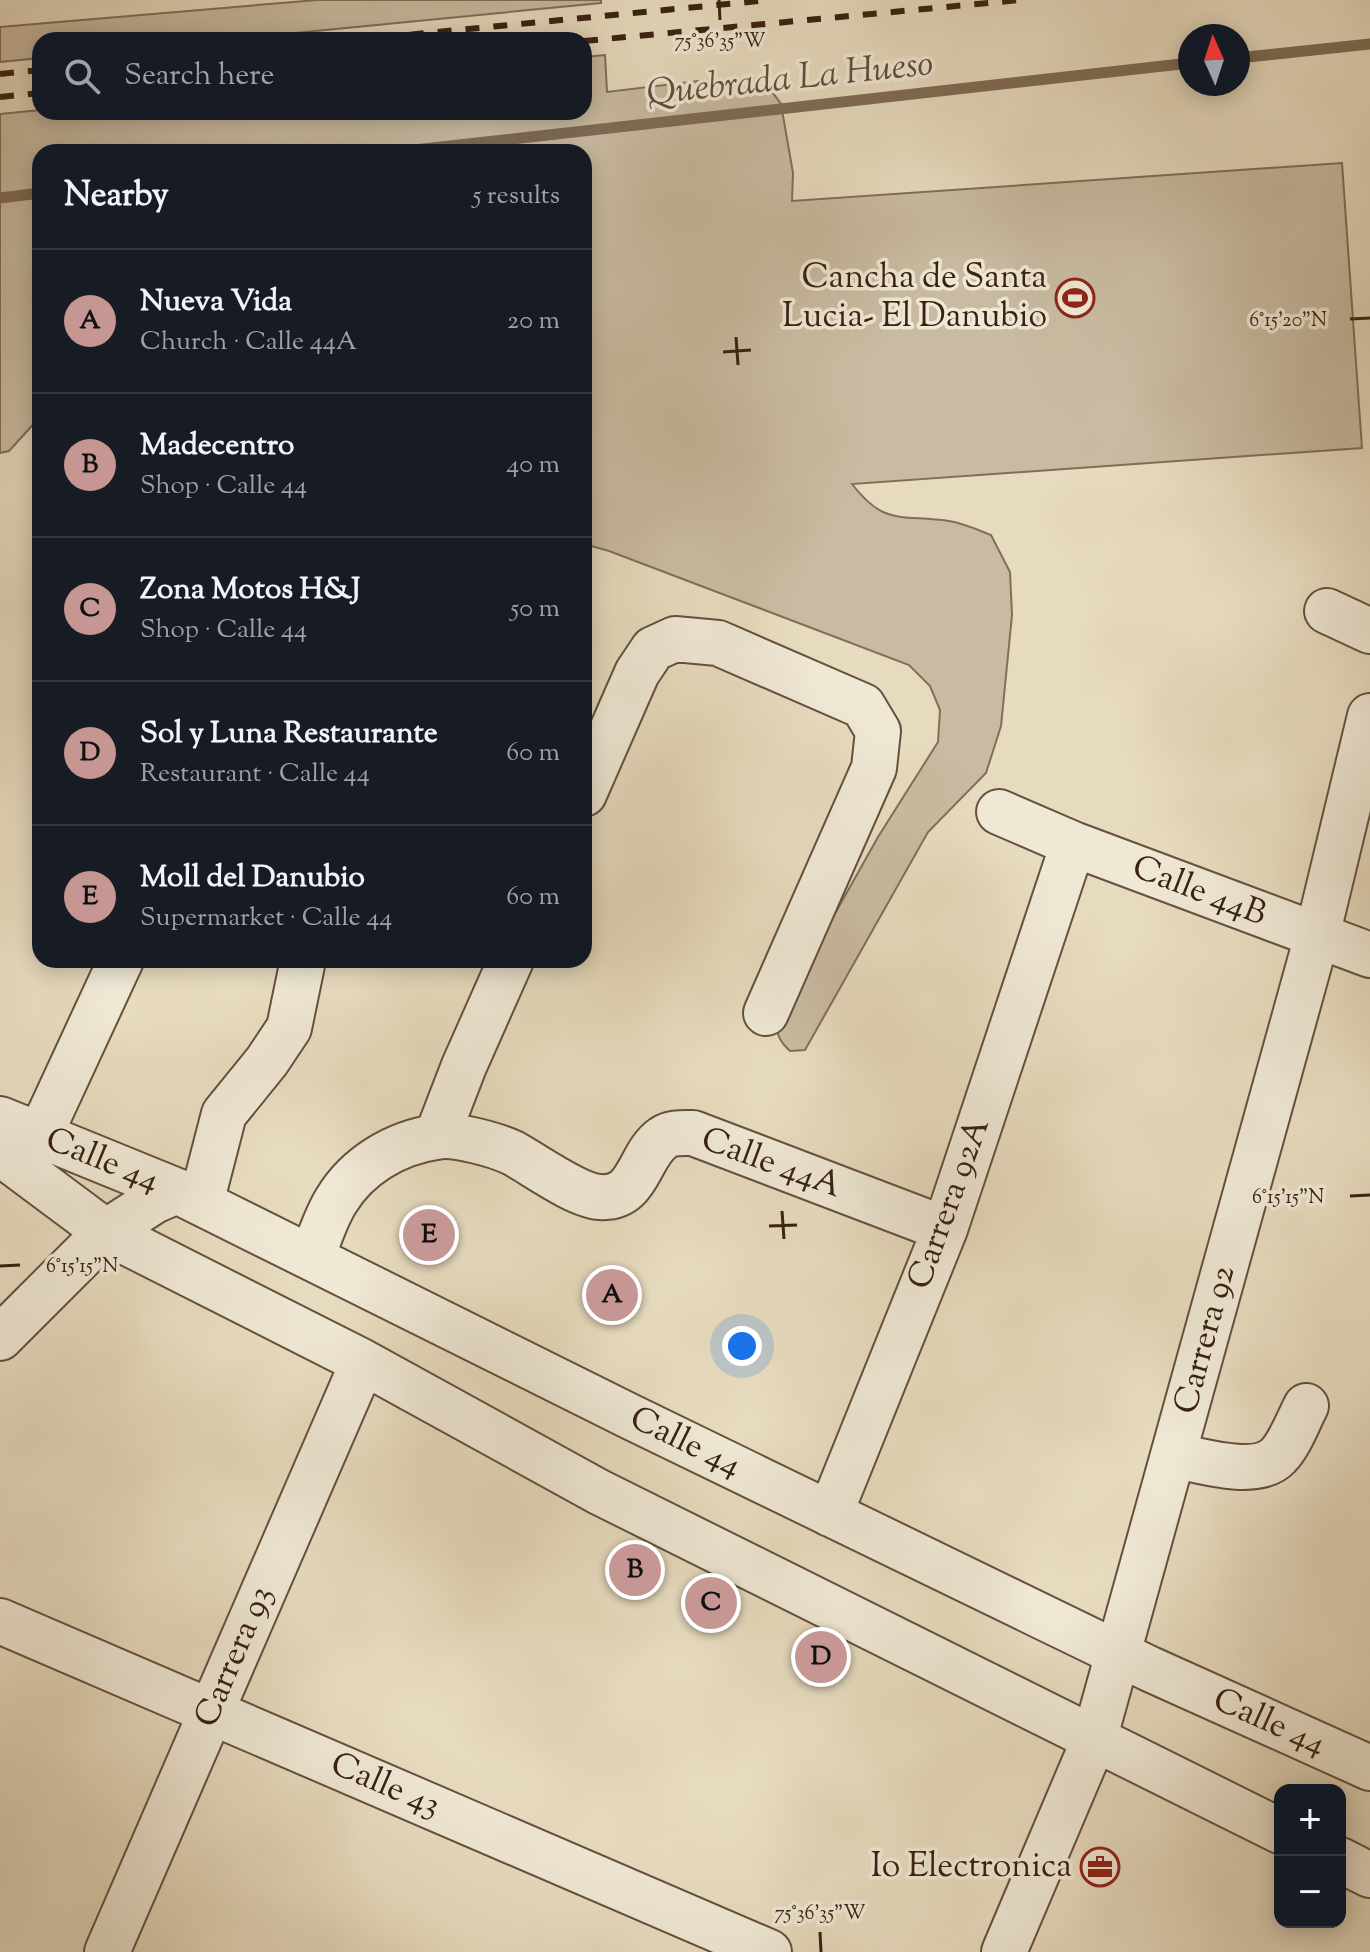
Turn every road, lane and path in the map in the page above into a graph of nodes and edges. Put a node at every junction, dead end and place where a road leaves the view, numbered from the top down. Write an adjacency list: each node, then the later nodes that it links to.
1 (1327, 611): 2 (street)
2 (1370, 631)
3 (1369, 726): 7 (street, Carrera 92)
4 (592, 776): 12 (street)
5 (999, 812): 6 (street, Calle 44B)
6 (1073, 844): 7 (street, Calle 44B); 18 (street, Carrera 92A)
7 (1317, 936): 8 (street, Calle 44B); 24 (street, Carrera 92)
8 (1370, 955)
9 (117, 968): 14 (street)
10 (301, 968): 17 (street)
11 (507, 968): 15 (street)
12 (766, 1013)
13 (0, 1119): 14 (street, Calle 44)
14 (40, 1135): 17 (street, Calle 44)
15 (437, 1136): 18 (street, Calle 44A); 20 (street, Calle 44A)
16 (0, 1153): 19 (street, Calle 44)
17 (189, 1197): 19 (street); 20 (street, Calle 44)
18 (945, 1229): 25 (street, Carrera 92A)
19 (106, 1232): 21 (street); 22 (street, Calle 44)
20 (312, 1258): 25 (street, Calle 44)
21 (0, 1338)
22 (363, 1362): 28 (street, Carrera 93); 29 (street, Calle 44)
23 (1306, 1406): 24 (street)
24 (1174, 1455): 27 (street, Carrera 92)
25 (830, 1514): 27 (street, Calle 44)
26 (0, 1621): 28 (street, Calle 43)
27 (1120, 1654): 29 (street, Carrera 92); 30 (street, Calle 44)
28 (212, 1712): 34 (street, Carrera 93); 35 (street, Calle 43)
29 (1094, 1740): 31 (street, Calle 44); 36 (street, Carrera 92)
30 (1370, 1768)
31 (1274, 1828)
32 (1346, 1863): 33 (street)
33 (1370, 1875)
34 (107, 1952)
35 (769, 1952)
36 (1004, 1952)

